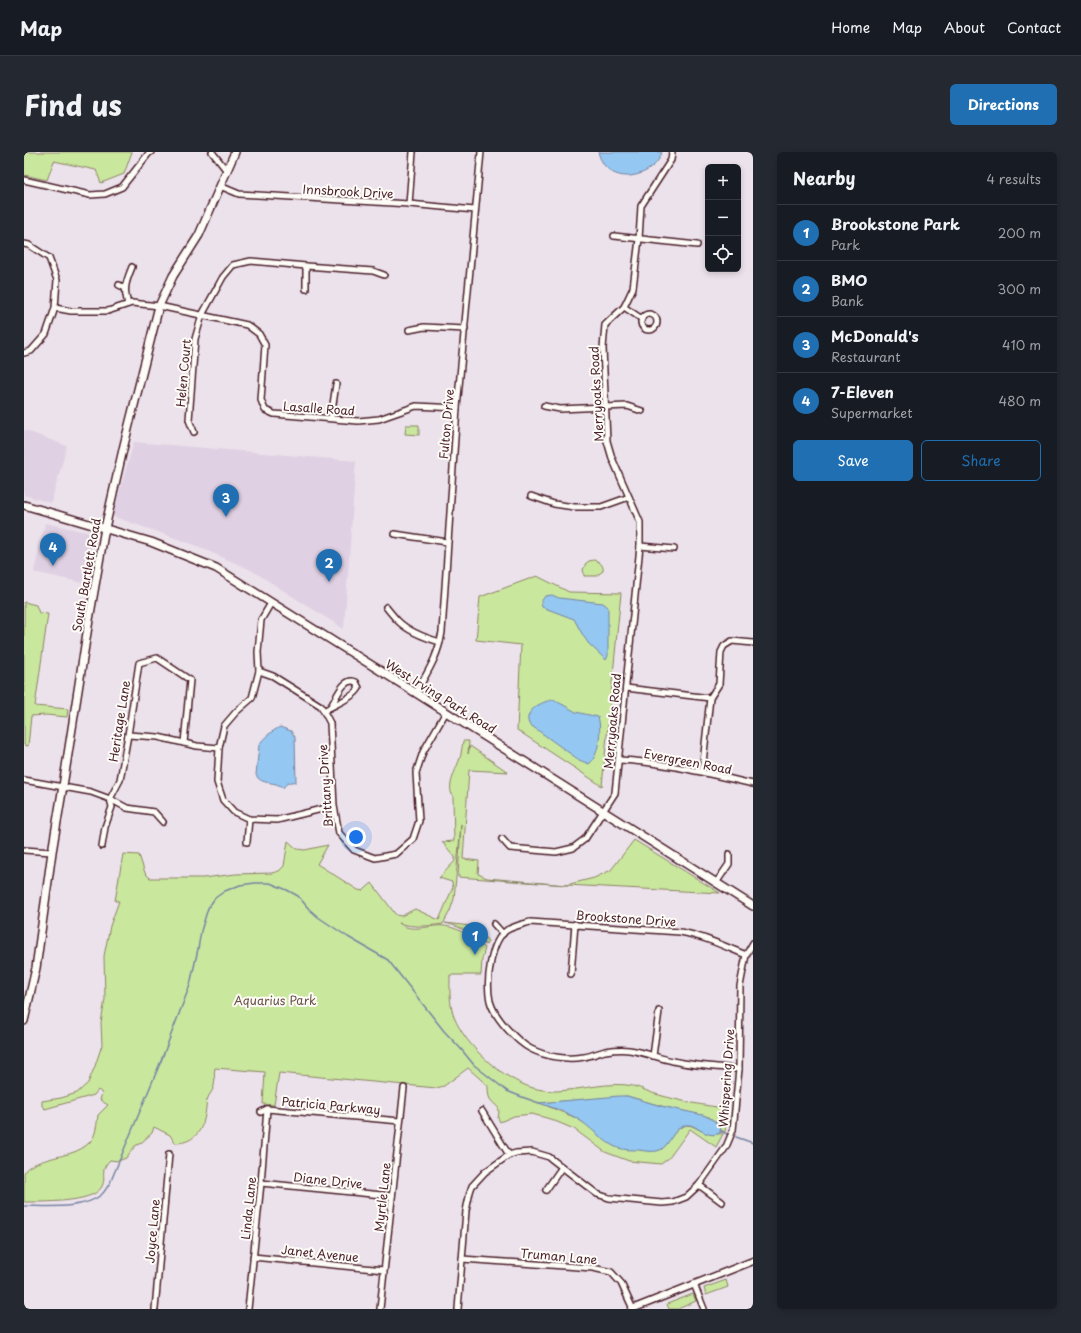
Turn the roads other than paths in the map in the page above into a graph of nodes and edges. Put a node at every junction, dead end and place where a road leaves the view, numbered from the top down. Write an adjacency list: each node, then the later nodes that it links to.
1 (151, 152): 8 (street)
2 (212, 152): 7 (street)
3 (235, 152): 7 (main road, South Bartlett Road)
4 (413, 152): 10 (street)
5 (481, 152): 11 (street, Fulton Drive)
6 (672, 152): 13 (street, Merryoaks Road)
7 (227, 171): 9 (main road, South Bartlett Road)
8 (24, 180)
9 (220, 186): 10 (street, Innsbrook Drive); 23 (main road, South Bartlett Road)
10 (409, 204): 11 (street, Innsbrook Drive)
11 (475, 210): 28 (street, Fulton Drive)
12 (614, 236): 13 (street)
13 (639, 239): 15 (street); 24 (street, Merryoaks Road)
14 (24, 244): 25 (street)
15 (697, 245)
16 (306, 266): 18 (street, Helen Court); 21 (street); 26 (street, Helen Court)
17 (129, 270): 20 (street)
18 (384, 275)
19 (119, 285): 20 (street)
20 (125, 288): 22 (street)
21 (306, 289)
22 (128, 304): 23 (street, Lasalle Road); 25 (street, Lasalle Road)
23 (159, 306): 26 (street, Lasalle Road); 41 (main road, South Bartlett Road)
24 (624, 307): 27 (street); 33 (street, Merryoaks Road)
25 (55, 308): 30 (street)
26 (202, 315): 36 (street, Lasalle Road); 37 (street, Helen Court)
27 (642, 319)
28 (465, 329): 29 (street); 34 (street, Fulton Drive)
29 (409, 330)
30 (24, 353)
31 (336, 384): 36 (street)
32 (544, 406): 33 (street)
33 (605, 406): 35 (street); 39 (street, Merryoaks Road)
34 (457, 408): 36 (street, Lasalle Road); 43 (street, Fulton Drive)
35 (642, 411)
36 (331, 418)
37 (194, 432)
38 (532, 496): 39 (street)
39 (629, 497): 44 (street, Merryoaks Road)
40 (24, 505): 41 (main road, West Irving Park Road)
41 (105, 528): 46 (main road, West Irving Park Road); 64 (main road, South Bartlett Road)
42 (395, 534): 43 (street)
43 (447, 542): 48 (street, Fulton Drive)
44 (640, 546): 45 (street); 51 (street, Merryoaks Road)
45 (674, 549)
46 (271, 603): 50 (street); 52 (main road, West Irving Park Road)
47 (386, 607): 48 (street)
48 (440, 642): 52 (street, Fulton Drive)
49 (753, 643): 53 (street)
50 (259, 671): 55 (street); 59 (street)
51 (626, 688): 53 (street); 60 (street, Merryoaks Road)
52 (416, 693): 56 (main road, West Irving Park Road)
53 (710, 698): 61 (street)
54 (331, 706): 54 (street); 55 (street)
55 (324, 711): 66 (street, Brittany Drive)
56 (446, 712): 66 (street, Brittany Drive); 67 (main road, West Irving Park Road)
57 (128, 735): 58 (street); 58 (street, Heritage Lane); 65 (street, Heritage Lane)
58 (184, 743): 59 (street)
59 (219, 748): 68 (street)
60 (619, 760): 61 (street, Evergreen Road); 67 (street, Merryoaks Road)
61 (702, 772): 63 (street, Evergreen Road)
62 (24, 780): 64 (street)
63 (753, 784)
64 (63, 786): 65 (street); 74 (main road, South Bartlett Road)
65 (110, 799): 69 (street); 72 (street)
66 (334, 806): 68 (street)
67 (604, 812): 70 (street, Merryoaks Road); 76 (main road, West Irving Park Road)
68 (249, 819): 71 (street)
69 (163, 822)
70 (502, 839)
71 (247, 842)
72 (102, 846)
73 (24, 850): 74 (street)
74 (52, 852): 84 (main road, South Bartlett Road)
75 (729, 854): 76 (street)
76 (716, 883): 77 (main road, West Irving Park Road)
77 (753, 906)
78 (494, 924): 80 (street)
79 (575, 924): 80 (street, Brookstone Drive); 82 (street, Brookstone Drive); 83 (street)
80 (503, 934): 87 (street)
81 (753, 943): 82 (street, Whispering Drive)
82 (746, 955): 88 (street, Whispering Drive)
83 (571, 974)
84 (27, 997): 86 (main road, South Bartlett Road)
85 (659, 1011): 87 (street)
86 (24, 1021)
87 (653, 1056): 88 (street)
88 (739, 1069): 98 (street, Whispering Drive)
89 (404, 1088): 93 (street, Myrtle Lane)
90 (267, 1109): 92 (street, Patricia Parkway); 93 (street, Patricia Parkway); 97 (street, Linda Lane)
91 (482, 1111): 95 (street)
92 (261, 1112)
93 (400, 1121): 100 (street, Myrtle Lane)
94 (169, 1154): 107 (street, Joyce Lane)
95 (509, 1155): 96 (street, Whispering Drive); 103 (street, Whispering Drive)
96 (562, 1167): 98 (street, Whispering Drive); 99 (street)
97 (261, 1183): 100 (street, Diane Drive); 102 (street, Linda Lane)
98 (699, 1185): 101 (street)
99 (546, 1190)
100 (392, 1196): 105 (street, Myrtle Lane)
101 (722, 1202)
102 (253, 1257): 105 (street, Janet Avenue); 108 (street, Linda Lane)
103 (462, 1259): 110 (street, Whispering Drive); 111 (street, Truman Lane)
104 (753, 1260): 106 (street)
105 (384, 1270): 109 (street, Myrtle Lane)
106 (694, 1284): 111 (street); 112 (street)
107 (155, 1309)
108 (248, 1309)
109 (380, 1309)
110 (458, 1309)
111 (632, 1309)
112 (704, 1309)

